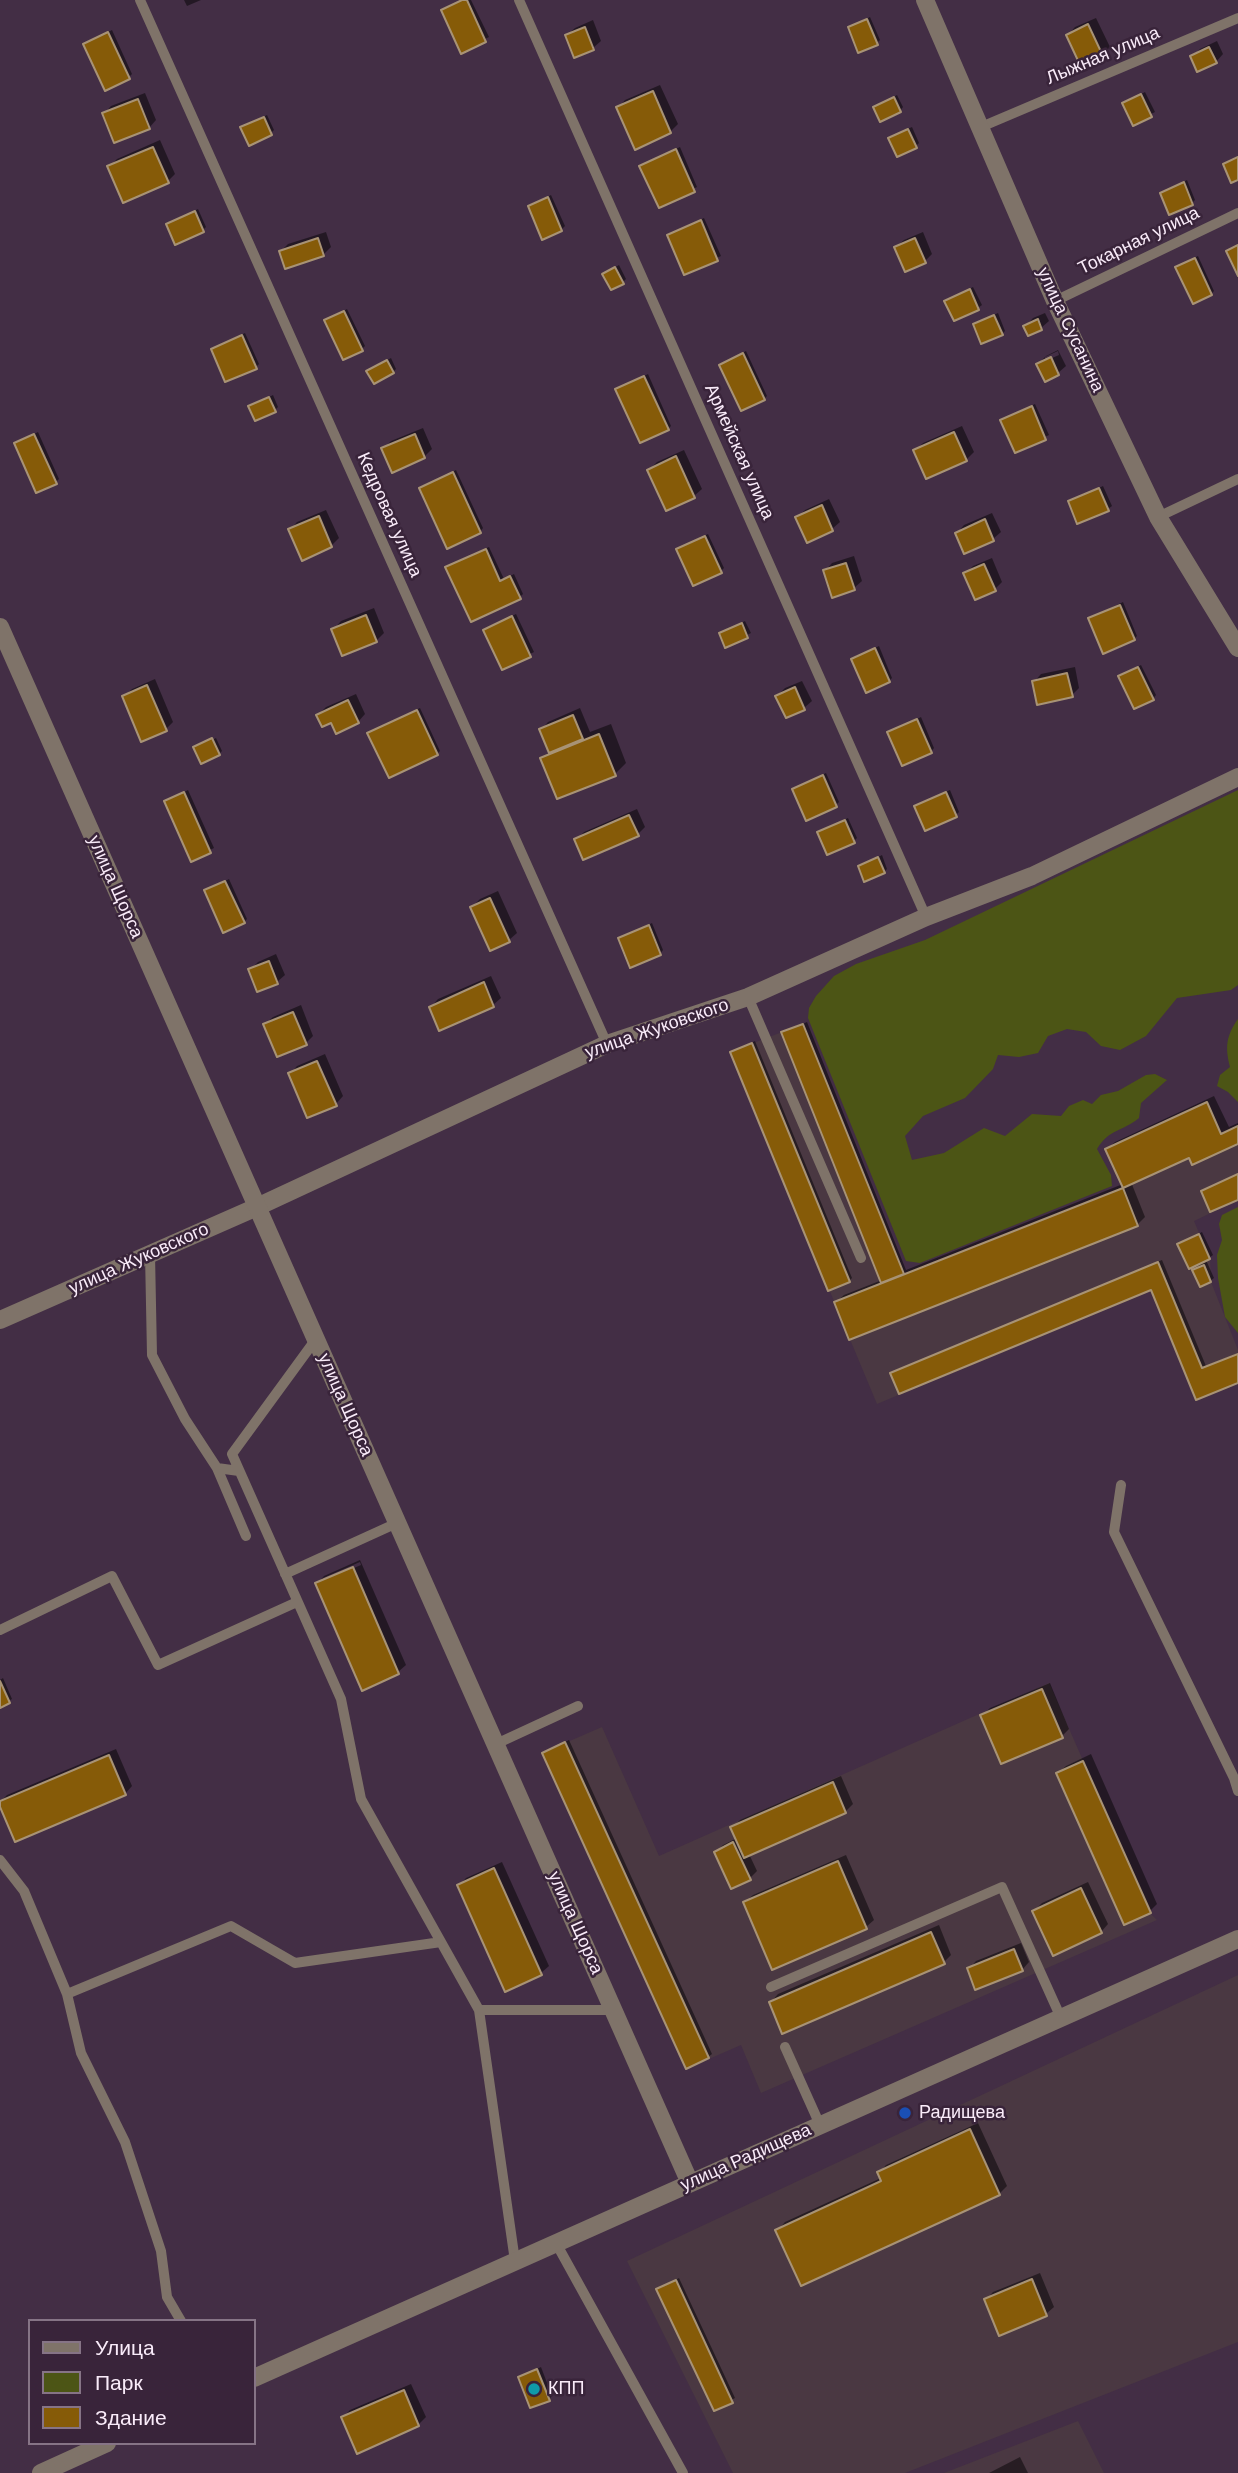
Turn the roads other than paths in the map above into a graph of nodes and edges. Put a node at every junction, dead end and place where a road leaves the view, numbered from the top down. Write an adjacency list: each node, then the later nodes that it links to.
1 (140, 0): 15 (lane, Кедровая улица)
2 (519, 0): 13 (lane, Армейская улица)
3 (925, 0): 5 (street, улица Сусанина)
4 (1238, 18): 5 (lane, Лыжная улица)
5 (981, 127): 7 (street, улица Сусанина)
6 (1238, 214): 7 (lane, Токарная улица)
7 (1055, 301): 9 (street, улица Сусанина)
8 (1238, 479): 9 (lane)
9 (1158, 517): 11 (street, улица Сусанина)
10 (0, 627): 16 (street, улица Щорса)
11 (1238, 648)
12 (1238, 776): 13 (street, улица Жуковского)
13 (926, 917): 14 (street, улица Жуковского)
14 (748, 997): 15 (street, улица Жуковского); 18 (lane)
15 (607, 1044): 16 (street, улица Жуковского)
16 (257, 1207): 17 (street, улица Жуковского); 20 (street, улица Щорса)
17 (150, 1254): 19 (street, улица Жуковского); 21 (lane)
18 (861, 1258)
19 (0, 1320)
20 (316, 1339): 22 (lane); 24 (street, улица Щорса)
21 (217, 1468): 22 (lane); 25 (lane)
22 (239, 1471): 26 (lane)
23 (1121, 1485): 31 (lane)
24 (397, 1522): 26 (lane); 30 (street, улица Щорса)
25 (246, 1536)
26 (285, 1574): 27 (lane)
27 (297, 1602): 28 (lane); 34 (lane)
28 (0, 1630)
29 (578, 1706): 30 (lane)
30 (496, 1744): 38 (street, улица Щорса)
31 (1238, 1791)
32 (0, 1860): 36 (lane)
33 (1238, 1939): 39 (street, улица Радищева)
34 (441, 1942): 36 (lane); 37 (lane)
35 (772, 1987): 39 (lane)
36 (67, 1994): 45 (lane)
37 (479, 2010): 38 (lane); 44 (lane)
38 (613, 2010): 42 (street, улица Щорса)
39 (1061, 2018): 41 (street, улица Радищева)
40 (785, 2047): 41 (lane)
41 (821, 2125): 42 (street, улица Радищева)
42 (690, 2183): 43 (street, улица Радищева)
43 (556, 2243): 44 (street, улица Радищева); 49 (lane)
44 (515, 2261): 46 (street, улица Радищева)
45 (180, 2319)
46 (256, 2377)
47 (103, 2445): 48 (street)
48 (41, 2473)
49 (683, 2473)

